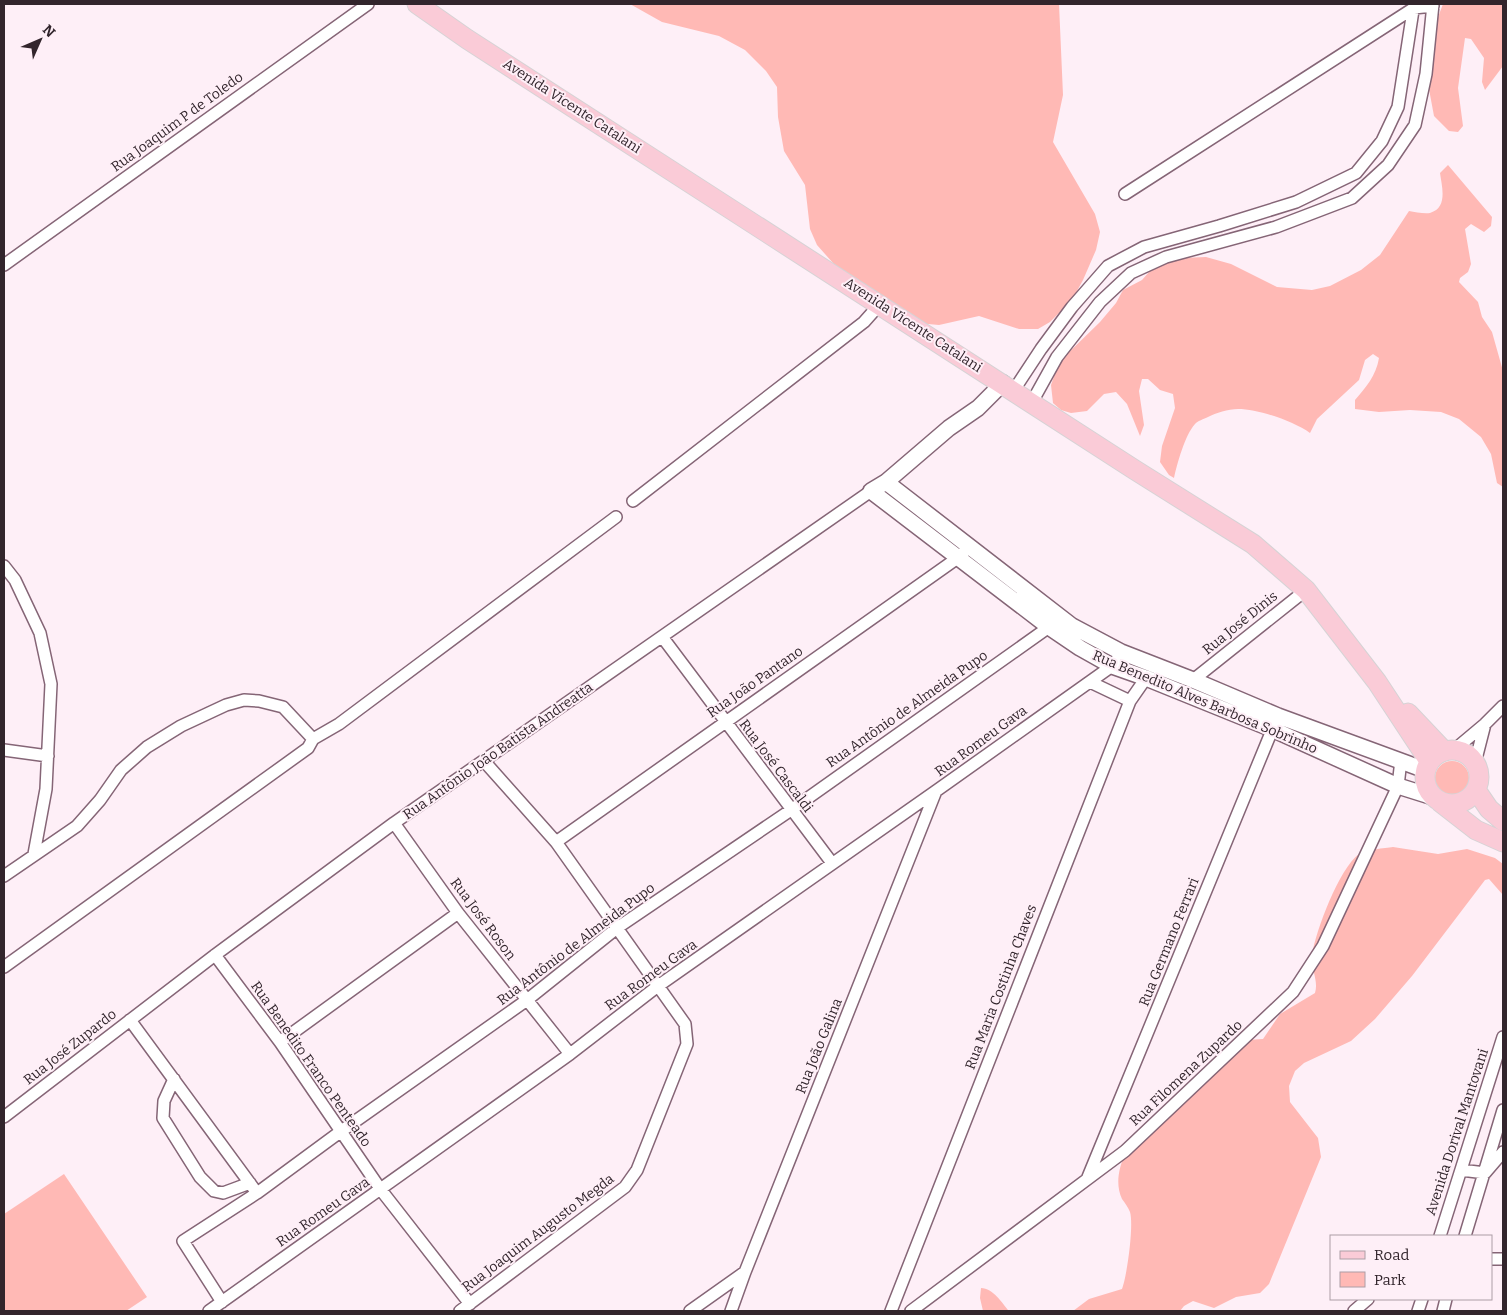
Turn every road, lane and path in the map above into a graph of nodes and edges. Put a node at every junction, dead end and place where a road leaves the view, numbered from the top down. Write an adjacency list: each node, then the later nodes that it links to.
1 (368, 4): 8 (street, Rua Joaquim P de Toledo)
2 (418, 4): 9 (main road, Avenida Vicente Catalani)
3 (1433, 5): 4 (street); 6 (street)
4 (1414, 6): 5 (street); 7 (street)
5 (1369, 157): 6 (street); 10 (street)
6 (1383, 170): 11 (street)
7 (1125, 194)
8 (4, 265)
9 (880, 304): 10 (main road, Avenida Vicente Catalani); 14 (street)
10 (1009, 387): 11 (main road, Avenida Vicente Catalani); 12 (street)
11 (1032, 402): 18 (main road, Avenida Vicente Catalani)
12 (886, 482): 13 (street); 16 (street, Rua Benedito Alves Barbosa Sobrinho)
13 (872, 492): 16 (street, Rua Benedito Alves Barbosa Sobrinho); 21 (street, Rua Antônio João Batista Andreatta)
14 (633, 500)
15 (616, 517): 32 (street)
16 (964, 552): 19 (street, Rua Benedito Alves Barbosa Sobrinho); 20 (street, Rua Benedito Alves Barbosa Sobrinho); 29 (street, Rua João Pantano)
17 (4, 566): 34 (street)
18 (1306, 590): 25 (street, Rua José Dinis); 35 (main road, Avenida Vicente Catalani)
19 (1057, 614): 20 (street, Rua Antônio de Almeida Pupo); 22 (street, Rua Benedito Alves Barbosa Sobrinho)
20 (1048, 627): 23 (street, Rua Benedito Alves Barbosa Sobrinho); 43 (street, Rua Antônio de Almeida Pupo)
21 (663, 638): 29 (street, Rua José Cascaldi); 37 (street, Rua Antônio João Batista Andreatta)
22 (1121, 652): 23 (street); 25 (street, Rua Benedito Alves Barbosa Sobrinho)
23 (1112, 666): 24 (street, Rua Benedito Alves Barbosa Sobrinho); 26 (street, Rua Romeu Gava)
24 (1146, 678): 27 (street, Rua Maria Costinha Chaves); 30 (street, Rua Benedito Alves Barbosa Sobrinho)
25 (1193, 680): 30 (street, Rua Benedito Alves Barbosa Sobrinho)
26 (1090, 682): 27 (street); 41 (street, Rua Romeu Gava)
27 (1130, 701): 82 (street, Rua Maria Costinha Chaves)
28 (1503, 706): 31 (street)
29 (724, 722): 43 (street, Rua José Cascaldi); 46 (street, Rua João Pantano)
30 (1275, 723): 36 (street, Rua Benedito Alves Barbosa Sobrinho); 39 (street, Rua Benedito Alves Barbosa Sobrinho); 68 (street, Rua Germano Ferrari)
31 (1485, 724): 35 (street); 38 (street)
32 (311, 744): 48 (street); 54 (street)
33 (4, 750): 34 (street)
34 (48, 756): 48 (street)
35 (1438, 758): 36 (street, Rua Benedito Alves Barbosa Sobrinho); 38 (main road); 42 (main road)
36 (1402, 760): 39 (street, Rua Filomena Zupardo)
37 (484, 761): 45 (street, Rua Antônio João Batista Andreatta); 46 (street, Rua Joaquim Augusto Megda)
38 (1475, 763): 40 (main road)
39 (1398, 786): 42 (street, Rua Benedito Alves Barbosa Sobrinho); 68 (street, Rua Filomena Zupardo)
40 (1476, 790): 42 (main road); 44 (main road)
41 (936, 792): 49 (street, Rua Romeu Gava); 74 (street, Rua João Galina)
42 (1436, 799): 47 (main road, Rua Benedito Alves Barbosa Sobrinho)
43 (791, 810): 49 (street, Rua José Cascaldi); 52 (street, Rua Antônio de Almeida Pupo)
44 (1503, 821)
45 (394, 823): 51 (street, Rua José Roson); 53 (street, Rua Antônio João Batista Andreatta)
46 (556, 842): 52 (street, Rua Joaquim Augusto Megda)
47 (1503, 842)
48 (34, 854): 50 (street)
49 (832, 864): 55 (street, Rua Romeu Gava)
50 (4, 876)
51 (458, 913): 56 (street, Rua José Roson); 59 (street)
52 (617, 928): 55 (street, Rua Joaquim Augusto Megda); 56 (street, Rua Antônio de Almeida Pupo)
53 (215, 955): 57 (street, Rua Antônio João Batista Andreatta); 59 (street, Rua Benedito Franco Penteado)
54 (4, 967)
55 (658, 986): 60 (street, Rua Romeu Gava); 77 (street, Rua Joaquim Augusto Megda)
56 (527, 1000): 60 (street, Rua José Roson); 64 (street, Rua Antônio de Almeida Pupo)
57 (130, 1020): 61 (street); 63 (street, Rua José Zupardo)
58 (1503, 1037): 66 (street, Avenida Dorival Mantovani)
59 (280, 1042): 64 (street, Rua Benedito Franco Penteado)
60 (570, 1054): 70 (street, Rua Romeu Gava)
61 (174, 1079): 69 (street); 69 (street)
62 (1503, 1110): 67 (street)
63 (4, 1117)
64 (340, 1132): 70 (street, Rua Benedito Franco Penteado); 71 (street, Rua Antônio de Almeida Pupo)
65 (1503, 1152): 67 (street)
66 (1461, 1170): 67 (street); 72 (street, Avenida Dorival Mantovani)
67 (1485, 1173): 73 (street)
68 (1088, 1179): 83 (street, Rua Filomena Zupardo)
69 (250, 1183): 71 (street)
70 (381, 1190): 76 (street, Rua Romeu Gava); 77 (street, Rua Benedito Franco Penteado)
71 (257, 1193): 76 (street, Rua Antônio de Almeida Pupo)
72 (1440, 1235)
73 (1465, 1235)
74 (744, 1272): 80 (street); 81 (street, Rua João Galina)
75 (1367, 1300): 84 (street)
76 (222, 1302): 78 (street, Rua Romeu Gava)
77 (470, 1304): 79 (street, Rua Joaquim Augusto Megda)
78 (209, 1311)
79 (460, 1311)
80 (690, 1311)
81 (731, 1311)
82 (891, 1311)
83 (911, 1311)
84 (1354, 1311)

